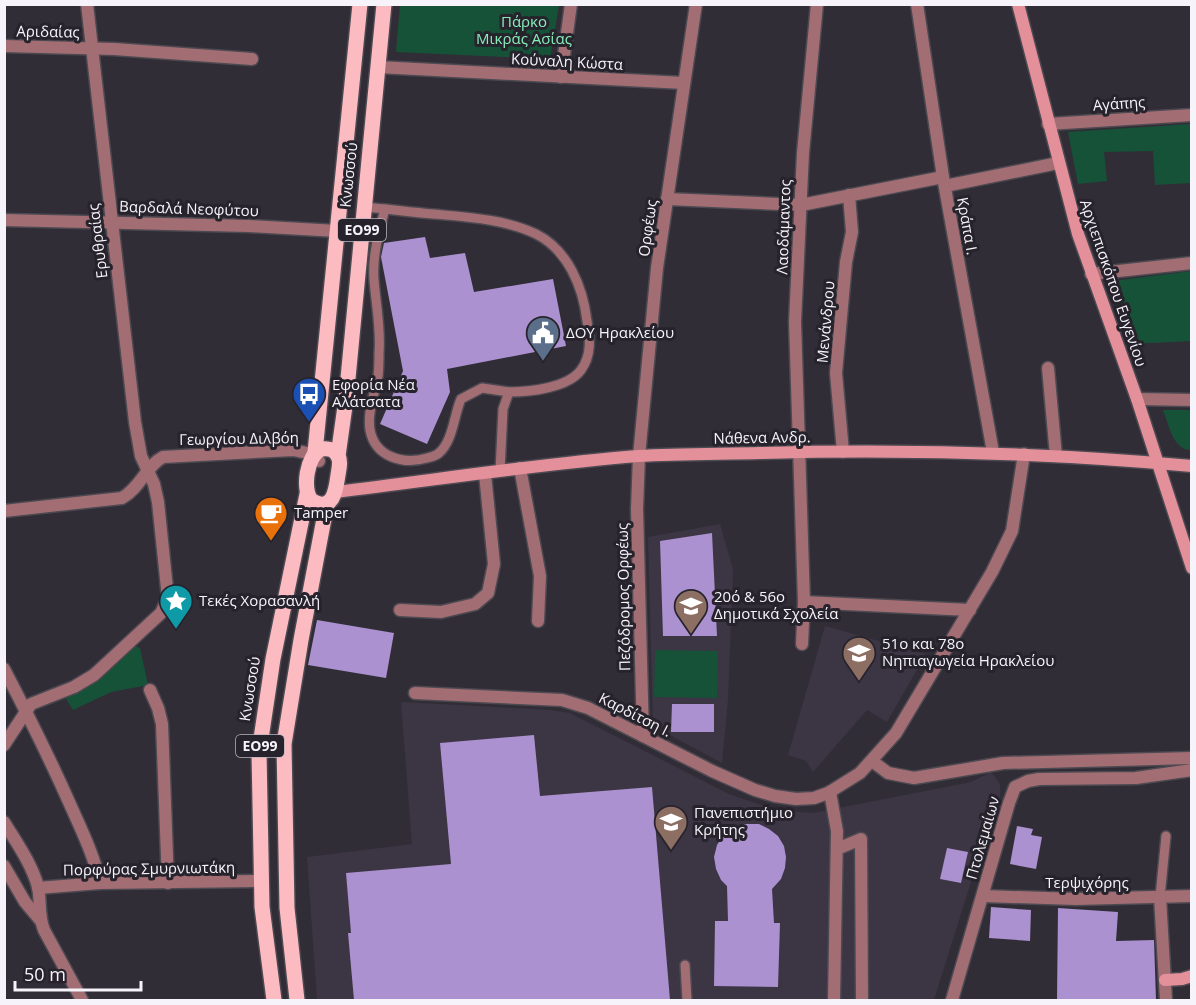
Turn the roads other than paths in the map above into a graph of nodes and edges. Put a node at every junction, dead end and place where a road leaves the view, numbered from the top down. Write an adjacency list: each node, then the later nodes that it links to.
1 (87, 4): 10 (street, Ερυθραίας)
2 (360, 4): 26 (main road, Κνωσσού / ΕΟ99)
3 (384, 4): 12 (main road, Κνωσσού / ΕΟ99)
4 (571, 4): 13 (street)
5 (696, 4): 14 (street, Ορφέως)
6 (817, 4): 21 (street, Λαοδάμαντος)
7 (917, 4): 18 (street, Κράπα Ι.)
8 (1018, 4): 16 (street, Αρχιεπισκόπου Ευγενίου)
9 (4, 46): 10 (street, Αριδαίας)
10 (92, 48): 11 (street, Αριδαίας); 25 (street, Ερυθραίας)
11 (252, 59)
12 (378, 67): 13 (street, Κούναλη Κώστα); 22 (main road, Κνωσσού / ΕΟ99)
13 (561, 77): 14 (street, Κούναλη Κώστα)
14 (684, 83): 20 (street, Ορφέως)
15 (1191, 115): 16 (street, Αγάπης)
16 (1048, 124): 17 (street, Αρχιεπισκόπου Ευγενίου)
17 (1058, 163): 18 (street); 28 (street, Αρχιεπισκόπου Ευγενίου)
18 (944, 181): 19 (street); 35 (street, Κράπα Ι.)
19 (849, 195): 21 (street); 34 (street, Μενάνδρου)
20 (667, 199): 21 (street); 39 (street, Ορφέως)
21 (801, 205): 33 (street, Λαοδάμαντος)
22 (364, 207): 23 (lane); 38 (main road, Κνωσσού / ΕΟ99)
23 (385, 209): 30 (lane); 30 (lane)
24 (4, 220): 25 (street, Βαρδαλά Νεοφύτου)
25 (111, 222): 26 (street, Βαρδαλά Νεοφύτου); 45 (street, Ερυθραίας)
26 (337, 231): 37 (main road, Κνωσσού / ΕΟ99)
27 (1191, 263): 28 (street)
28 (1091, 274): 31 (street, Αρχιεπισκόπου Ευγενίου)
29 (1048, 368): 40 (street)
30 (509, 392): 44 (lane)
31 (1137, 399): 32 (street); 41 (street, Αρχιεπισκόπου Ευγενίου)
32 (1191, 400)
33 (798, 452): 34 (street, Νάθενα Ανδρ.); 39 (street, Νάθενα Ανδρ.); 51 (street, Λαοδάμαντος)
34 (843, 452): 35 (street, Νάθενα Ανδρ.)
35 (993, 452): 36 (street, Νάθενα Ανδρ.)
36 (1024, 454): 40 (street, Νάθενα Ανδρ.); 53 (street, Καρδίτση Ι.)
37 (315, 456): 38 (main road); 45 (street, Γεωργίου Διλβόη); 47 (main road, ΕΟ99)
38 (338, 456): 48 (main road, ΕΟ99)
39 (639, 456): 43 (street, Νάθενα Ανδρ.); 60 (street, Πεζόδρομος Ορφέως)
40 (1056, 456): 41 (street, Νάθενα Ανδρ.)
41 (1158, 463): 42 (street, Νάθενα Ανδρ.); 50 (street, Αρχιεπισκόπου Ευγενίου)
42 (1191, 466)
43 (520, 468): 44 (street, Νάθενα Ανδρ.); 54 (street)
44 (500, 471): 46 (street, Νάθενα Ανδρ.)
45 (148, 472): 49 (street, Γεωργίου Διλβόη); 59 (street, Ερυθραίας)
46 (484, 474): 48 (street, Νάθενα Ανδρ.); 52 (street)
47 (307, 494): 48 (main road); 72 (main road, Κνωσσού / ΕΟ99)
48 (331, 498): 85 (main road, ΕΟ99)
49 (4, 511)
50 (1191, 568)
51 (804, 602): 53 (street); 55 (street, Λαοδάμαντος)
52 (400, 610)
53 (969, 610): 63 (street, Καρδίτση Ι.)
54 (538, 621)
55 (802, 644)
56 (4, 669): 59 (street)
57 (150, 690): 73 (street)
58 (415, 693): 60 (street, Καρδίτση Ι.)
59 (26, 711): 61 (street); 74 (street)
60 (643, 736): 67 (street, Καρδίτση Ι.)
61 (4, 745)
62 (1191, 758): 64 (street)
63 (872, 761): 64 (street); 67 (street, Καρδίτση Ι.)
64 (1018, 762): 66 (street)
65 (1191, 770): 66 (street)
66 (1023, 782): 76 (street, Πτολεμαίων)
67 (830, 792): 70 (street)
68 (4, 822): 75 (street)
69 (1166, 836): 78 (lane)
70 (837, 849): 87 (street); 88 (street)
71 (4, 866): 79 (street)
72 (262, 881): 73 (street, Πορφύρας Σμυρνιωτάκη); 84 (main road, Κνωσσού / ΕΟ99)
73 (168, 883): 74 (street, Πορφύρας Σμυρνιωτάκη)
74 (100, 884): 75 (street, Πορφύρας Σμυρνιωτάκη)
75 (38, 888): 79 (street)
76 (983, 896): 78 (street, Τερψιχόρης); 89 (street, Πτολεμαίων)
77 (1191, 896): 78 (street, Τερψιχόρης)
78 (1160, 897): 82 (street)
79 (41, 921): 83 (street)
80 (685, 965): 86 (lane)
81 (1191, 976): 82 (street)
82 (1165, 980): 90 (street)
83 (82, 1000)
84 (274, 1000)
85 (297, 1000)
86 (687, 1000)
87 (834, 1000)
88 (862, 1000)
89 (952, 1000)
90 (1166, 1000)

